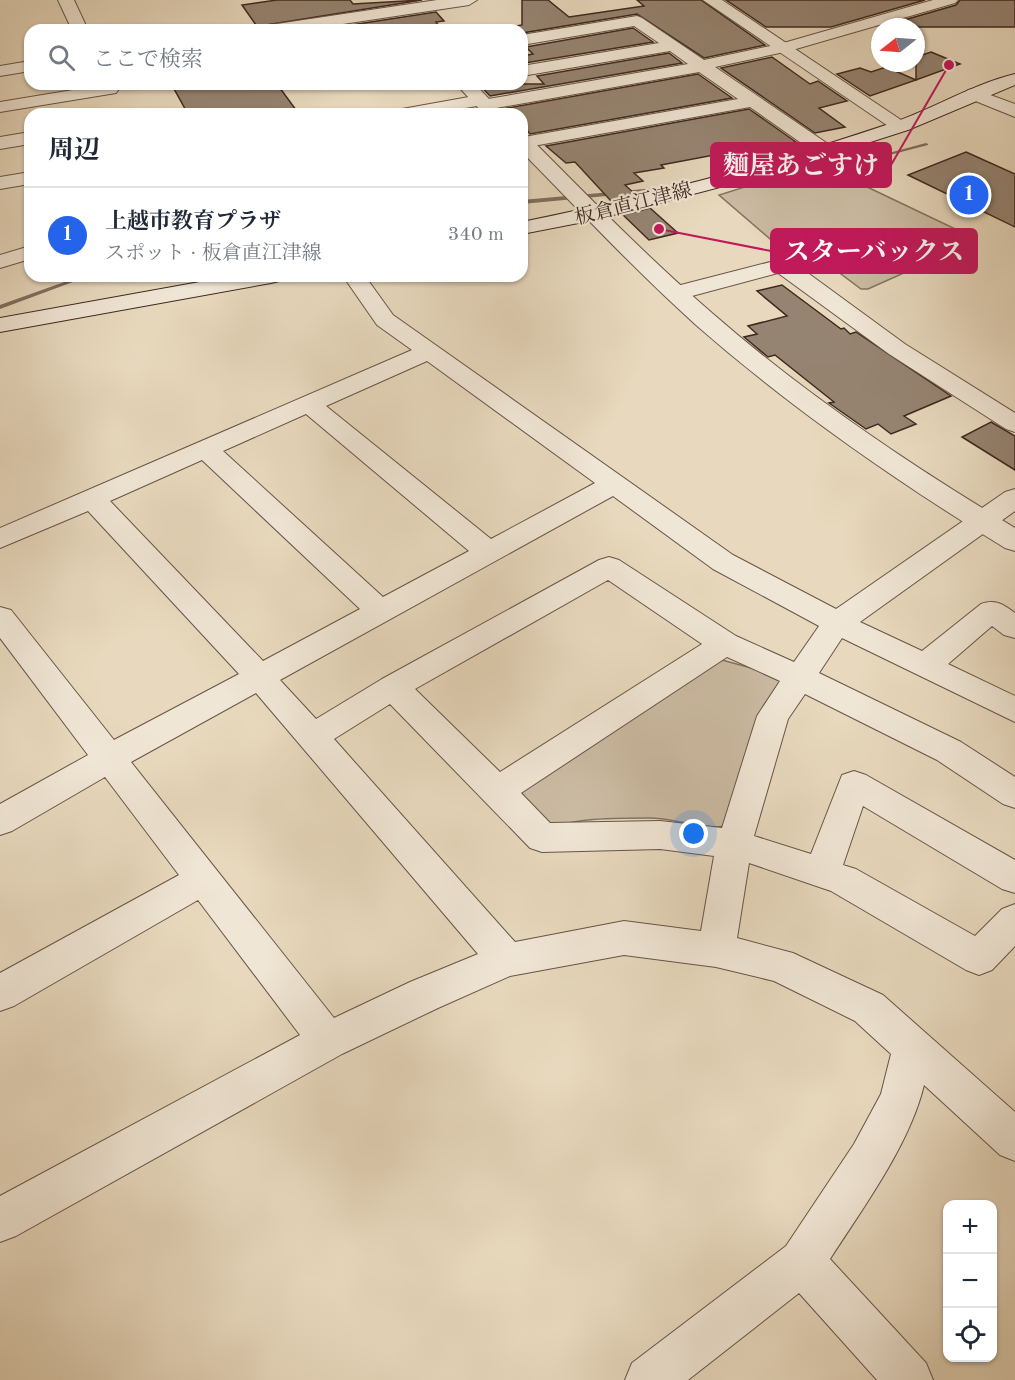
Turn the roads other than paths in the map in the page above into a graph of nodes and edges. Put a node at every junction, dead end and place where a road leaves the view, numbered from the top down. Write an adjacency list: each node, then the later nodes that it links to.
1 (66, 0): 6 (street)
2 (470, 0): 5 (street)
3 (711, 0): 12 (street)
4 (950, 0): 12 (street)
5 (386, 6): 7 (street); 8 (street)
6 (77, 24)
7 (299, 24)
8 (404, 24)
9 (607, 26): 10 (street); 11 (street); 13 (street)
10 (528, 39)
11 (671, 46): 13 (street); 14 (street)
12 (783, 48): 14 (street); 29 (street)
13 (640, 52): 16 (street)
14 (702, 65): 23 (street); 26 (street)
15 (24, 67): 17 (street)
16 (528, 70)
17 (0, 71)
18 (1015, 79): 22 (street, 板倉直江津線)
19 (91, 90): 24 (street)
20 (110, 90): 25 (street)
21 (471, 90): 26 (street)
22 (975, 94): 28 (street); 29 (street, 板倉直江津線)
23 (753, 101): 31 (street); 34 (street)
24 (0, 106)
25 (118, 106)
26 (486, 106): 27 (street)
27 (465, 108)
28 (1015, 111)
29 (901, 126): 34 (street, 板倉直江津線)
30 (24, 139): 32 (street)
31 (528, 141)
32 (0, 143)
33 (528, 147): 37 (street)
34 (824, 150): 37 (street, 板倉直江津線)
35 (24, 179): 36 (street)
36 (0, 183)
37 (594, 214): 38 (street, 板倉直江津線); 43 (street)
38 (528, 227)
39 (24, 254): 40 (street)
40 (0, 262)
41 (238, 282): 44 (street)
42 (358, 282): 45 (street)
43 (677, 293): 47 (street); 52 (street)
44 (0, 325)
45 (430, 351): 46 (street); 49 (street)
46 (309, 404): 48 (street); 55 (street)
47 (1015, 424)
48 (206, 450): 51 (street); 56 (street)
49 (613, 486): 55 (street); 58 (street)
50 (1015, 498): 52 (street)
51 (92, 499): 53 (street); 62 (street)
52 (981, 521): 54 (street); 58 (street)
53 (0, 539)
54 (1015, 541)
55 (489, 552): 56 (street)
56 (380, 611): 62 (street)
57 (0, 617): 67 (street)
58 (837, 622): 61 (street); 63 (street)
59 (1015, 627): 61 (street)
60 (725, 644): 63 (street); 64 (street); 68 (street)
61 (926, 666): 65 (street)
62 (259, 676): 66 (street); 67 (street)
63 (799, 677): 69 (street); 71 (street)
64 (393, 687): 66 (street); 68 (street)
65 (1015, 710)
66 (312, 737): 77 (street)
67 (108, 759): 70 (street); 74 (street)
68 (498, 790): 71 (street)
69 (1015, 794)
70 (0, 821)
71 (734, 844): 72 (street); 76 (street)
72 (822, 873): 73 (street); 75 (street)
73 (1015, 878)
74 (202, 880): 78 (street); 79 (street)
75 (1015, 920)
76 (716, 950): 77 (street); 80 (street)
77 (507, 960): 79 (street)
78 (0, 993)
79 (328, 1041): 82 (street)
80 (913, 1047): 81 (street); 83 (street)
81 (1013, 1134)
82 (0, 1220)
83 (802, 1262): 84 (street); 85 (street)
84 (649, 1380)
85 (909, 1380)

